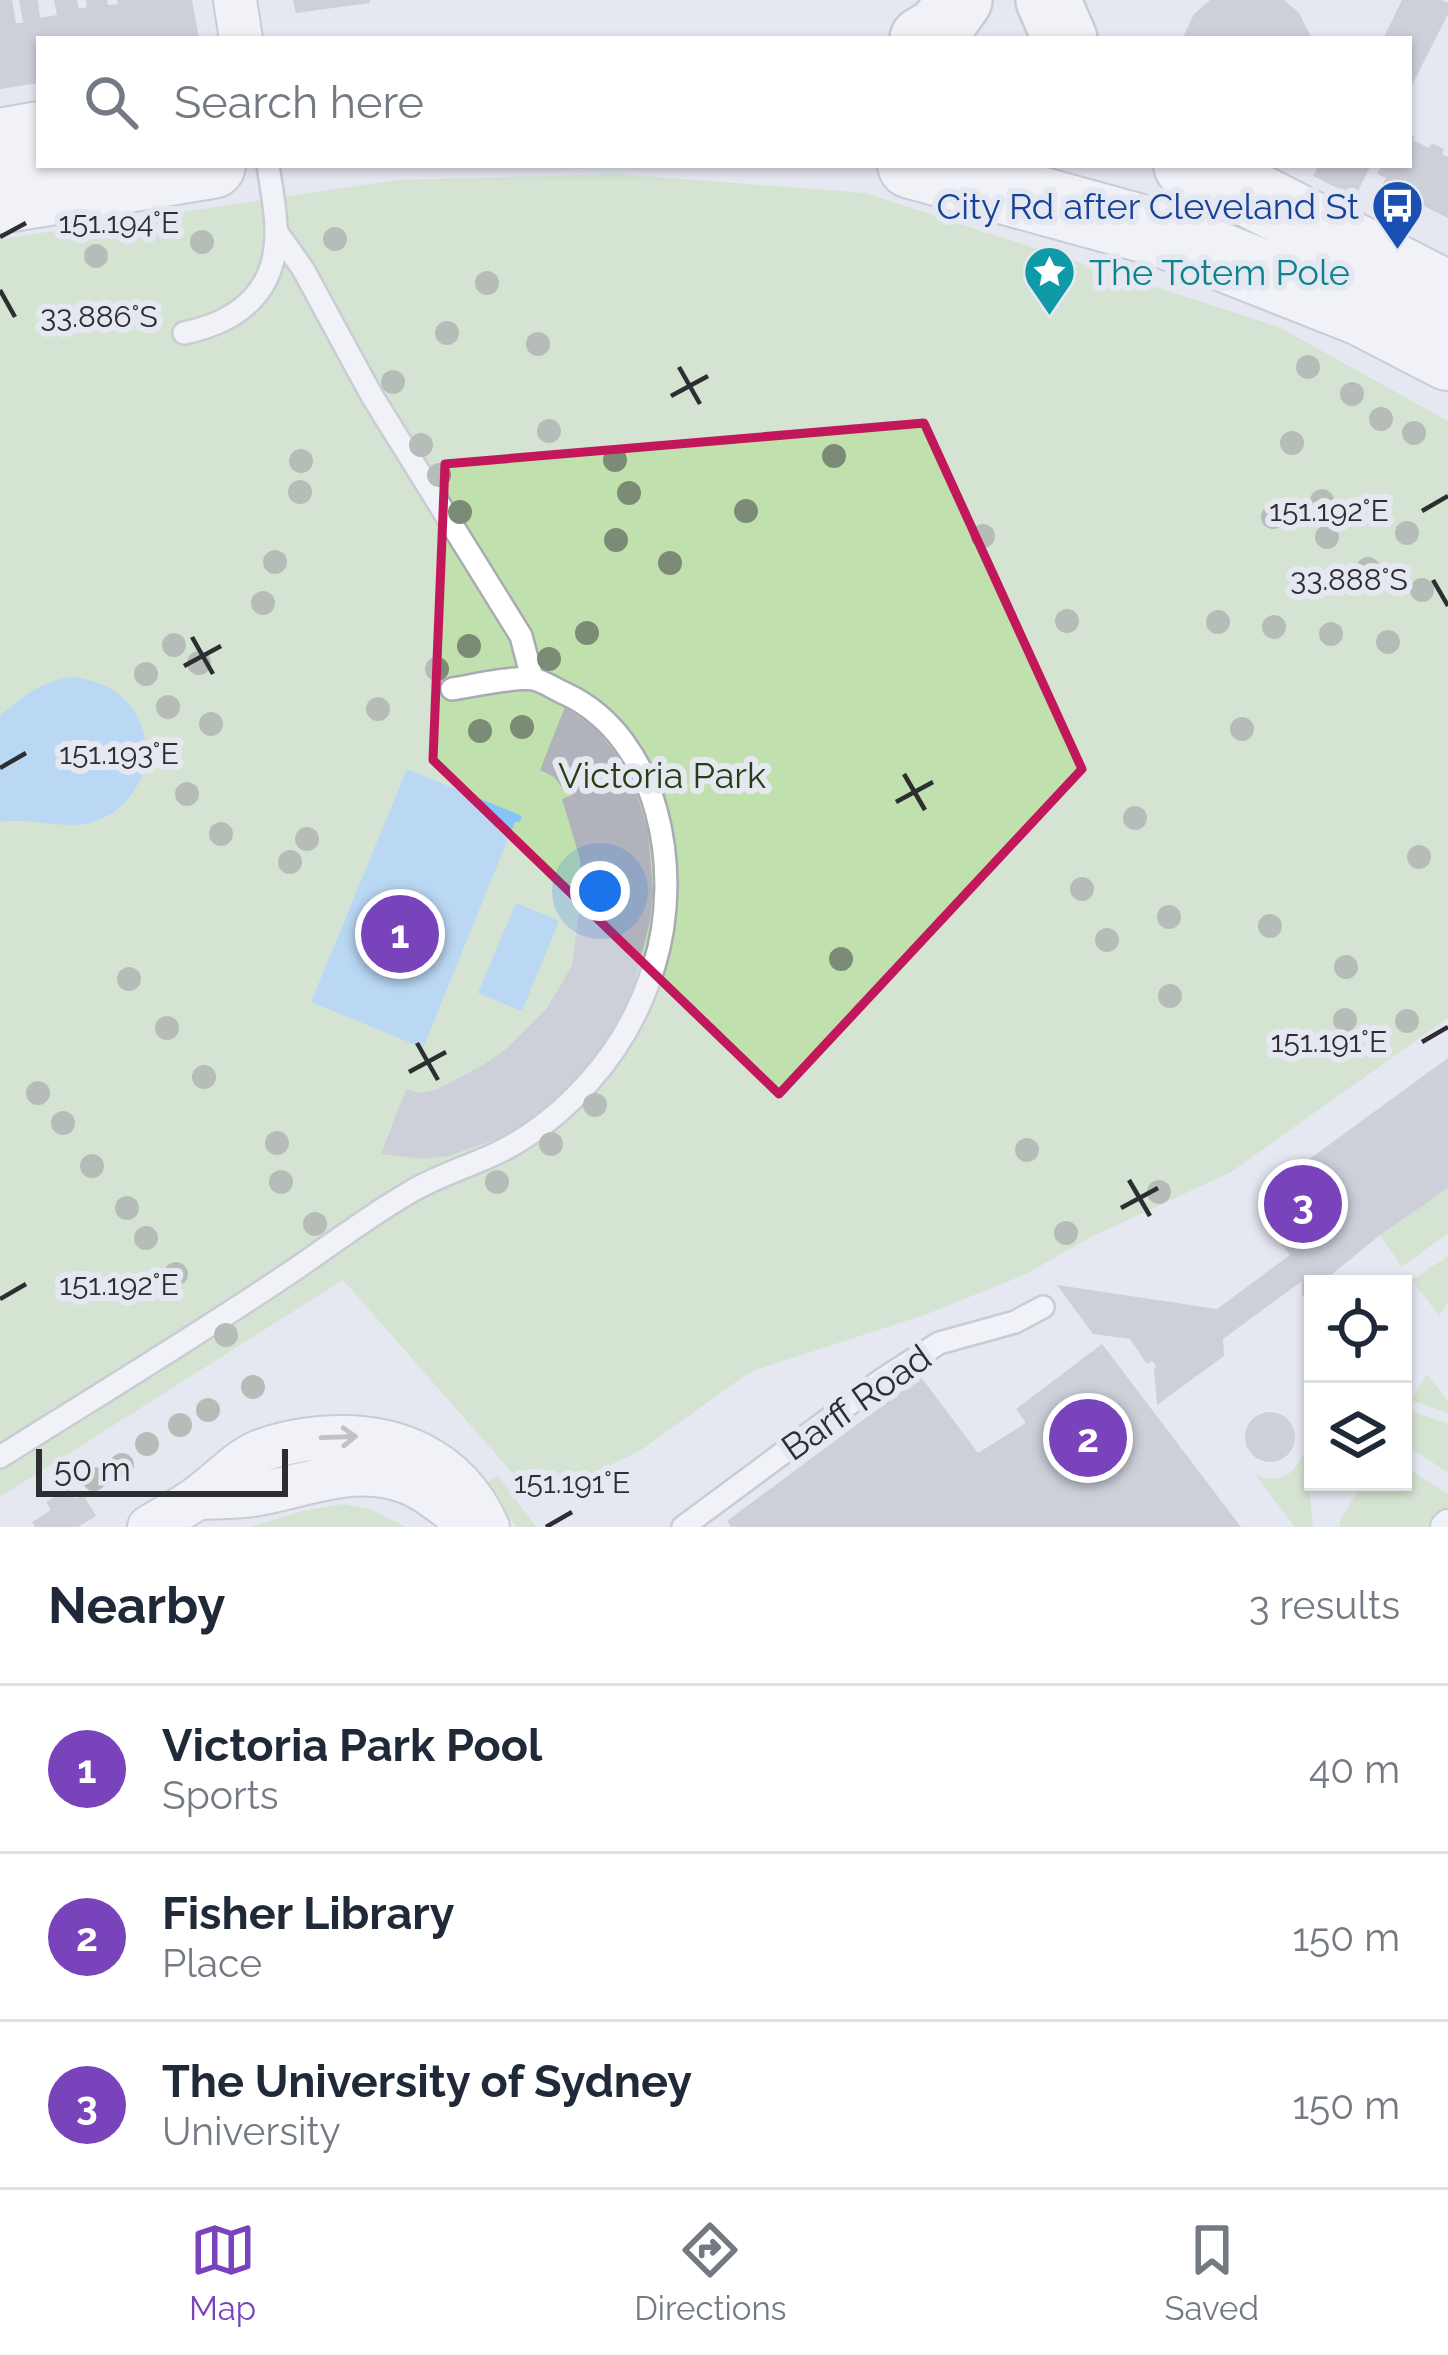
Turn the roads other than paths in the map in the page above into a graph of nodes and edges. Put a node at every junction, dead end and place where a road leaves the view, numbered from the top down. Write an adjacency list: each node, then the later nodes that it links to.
1 (235, 0): 6 (street)
2 (960, 0): 7 (main road)
3 (977, 0): 8 (main road)
4 (1020, 0): 9 (main road)
5 (1048, 0): 10 (main road)
6 (241, 36)
7 (927, 36)
8 (979, 36)
9 (1022, 36)
10 (1064, 36)
11 (36, 136): 12 (highway)
12 (0, 142)
13 (194, 168): 17 (highway)
14 (268, 168): 18 (lane)
15 (1194, 168): 19 (highway)
16 (953, 169): 21 (highway)
17 (0, 200)
18 (276, 231): 20 (lane); 22 (lane)
19 (1448, 296)
20 (184, 333)
21 (1448, 357)
22 (532, 679): 23 (lane); 25 (lane)
23 (452, 689)
24 (1043, 1306): 30 (lane, Barff Road)
25 (0, 1457)
26 (197, 1498): 27 (street); 28 (street); 29 (street, one-way to 29)
27 (149, 1527)
28 (473, 1527)
29 (488, 1527)
30 (683, 1527)

